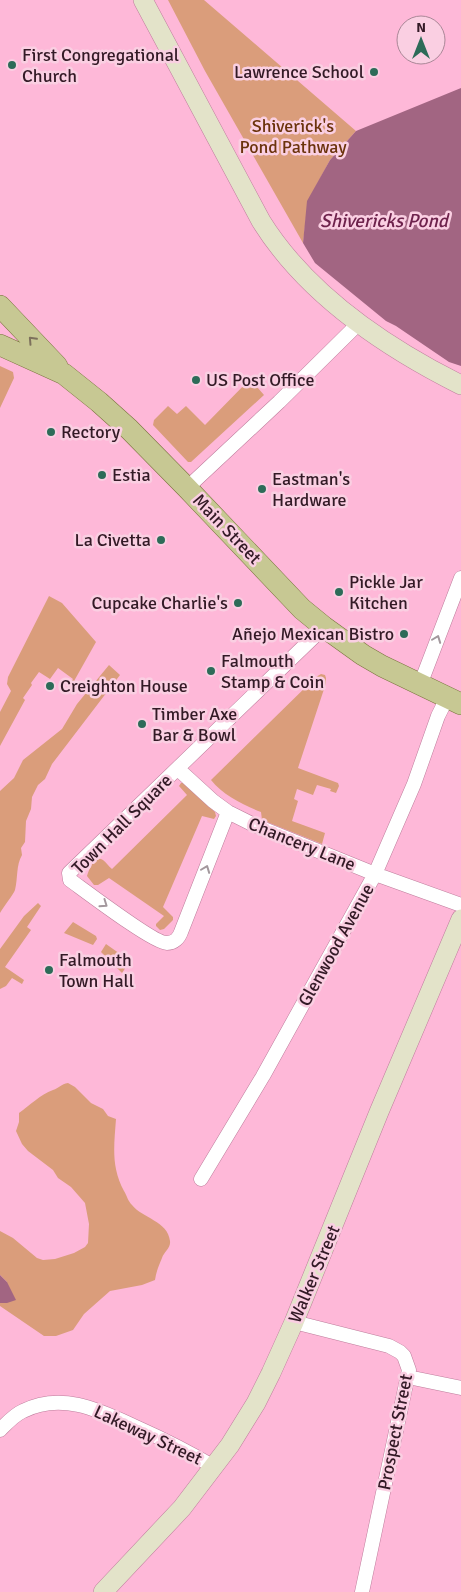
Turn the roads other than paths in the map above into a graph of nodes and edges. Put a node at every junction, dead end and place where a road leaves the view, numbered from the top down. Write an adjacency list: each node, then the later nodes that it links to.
1 (143, 0): 3 (street)
2 (0, 306): 5 (main road, one-way to 2)
3 (358, 324): 6 (street); 7 (street)
4 (0, 345): 5 (main road, Main Street)
5 (64, 374): 7 (main road, Main Street)
6 (461, 386)
7 (187, 488): 9 (main road, Main Street)
8 (461, 578): 10 (street, one-way to 8)
9 (324, 627): 10 (main road, Main Street); 12 (street, Town Hall Square)
10 (420, 685): 11 (main road, Main Street)
11 (454, 701): 14 (street, Glenwood Avenue)
12 (178, 769): 13 (street, Town Hall Square); 13 (street, Town Hall Square, one-way to 13)
13 (228, 812): 14 (street, Chancery Lane)
14 (375, 874): 15 (street, Chancery Lane); 17 (street, Glenwood Avenue)
15 (461, 905)
16 (461, 919): 18 (street, Walker Street)
17 (201, 1179)
18 (294, 1322): 19 (street, Prospect Street); 22 (street, Walker Street)
19 (408, 1377): 20 (street); 24 (street, Prospect Street)
20 (461, 1388)
21 (0, 1430): 22 (street, Lakeway Street)
22 (214, 1467): 23 (street, Walker Street)
23 (104, 1592)
24 (362, 1592)

